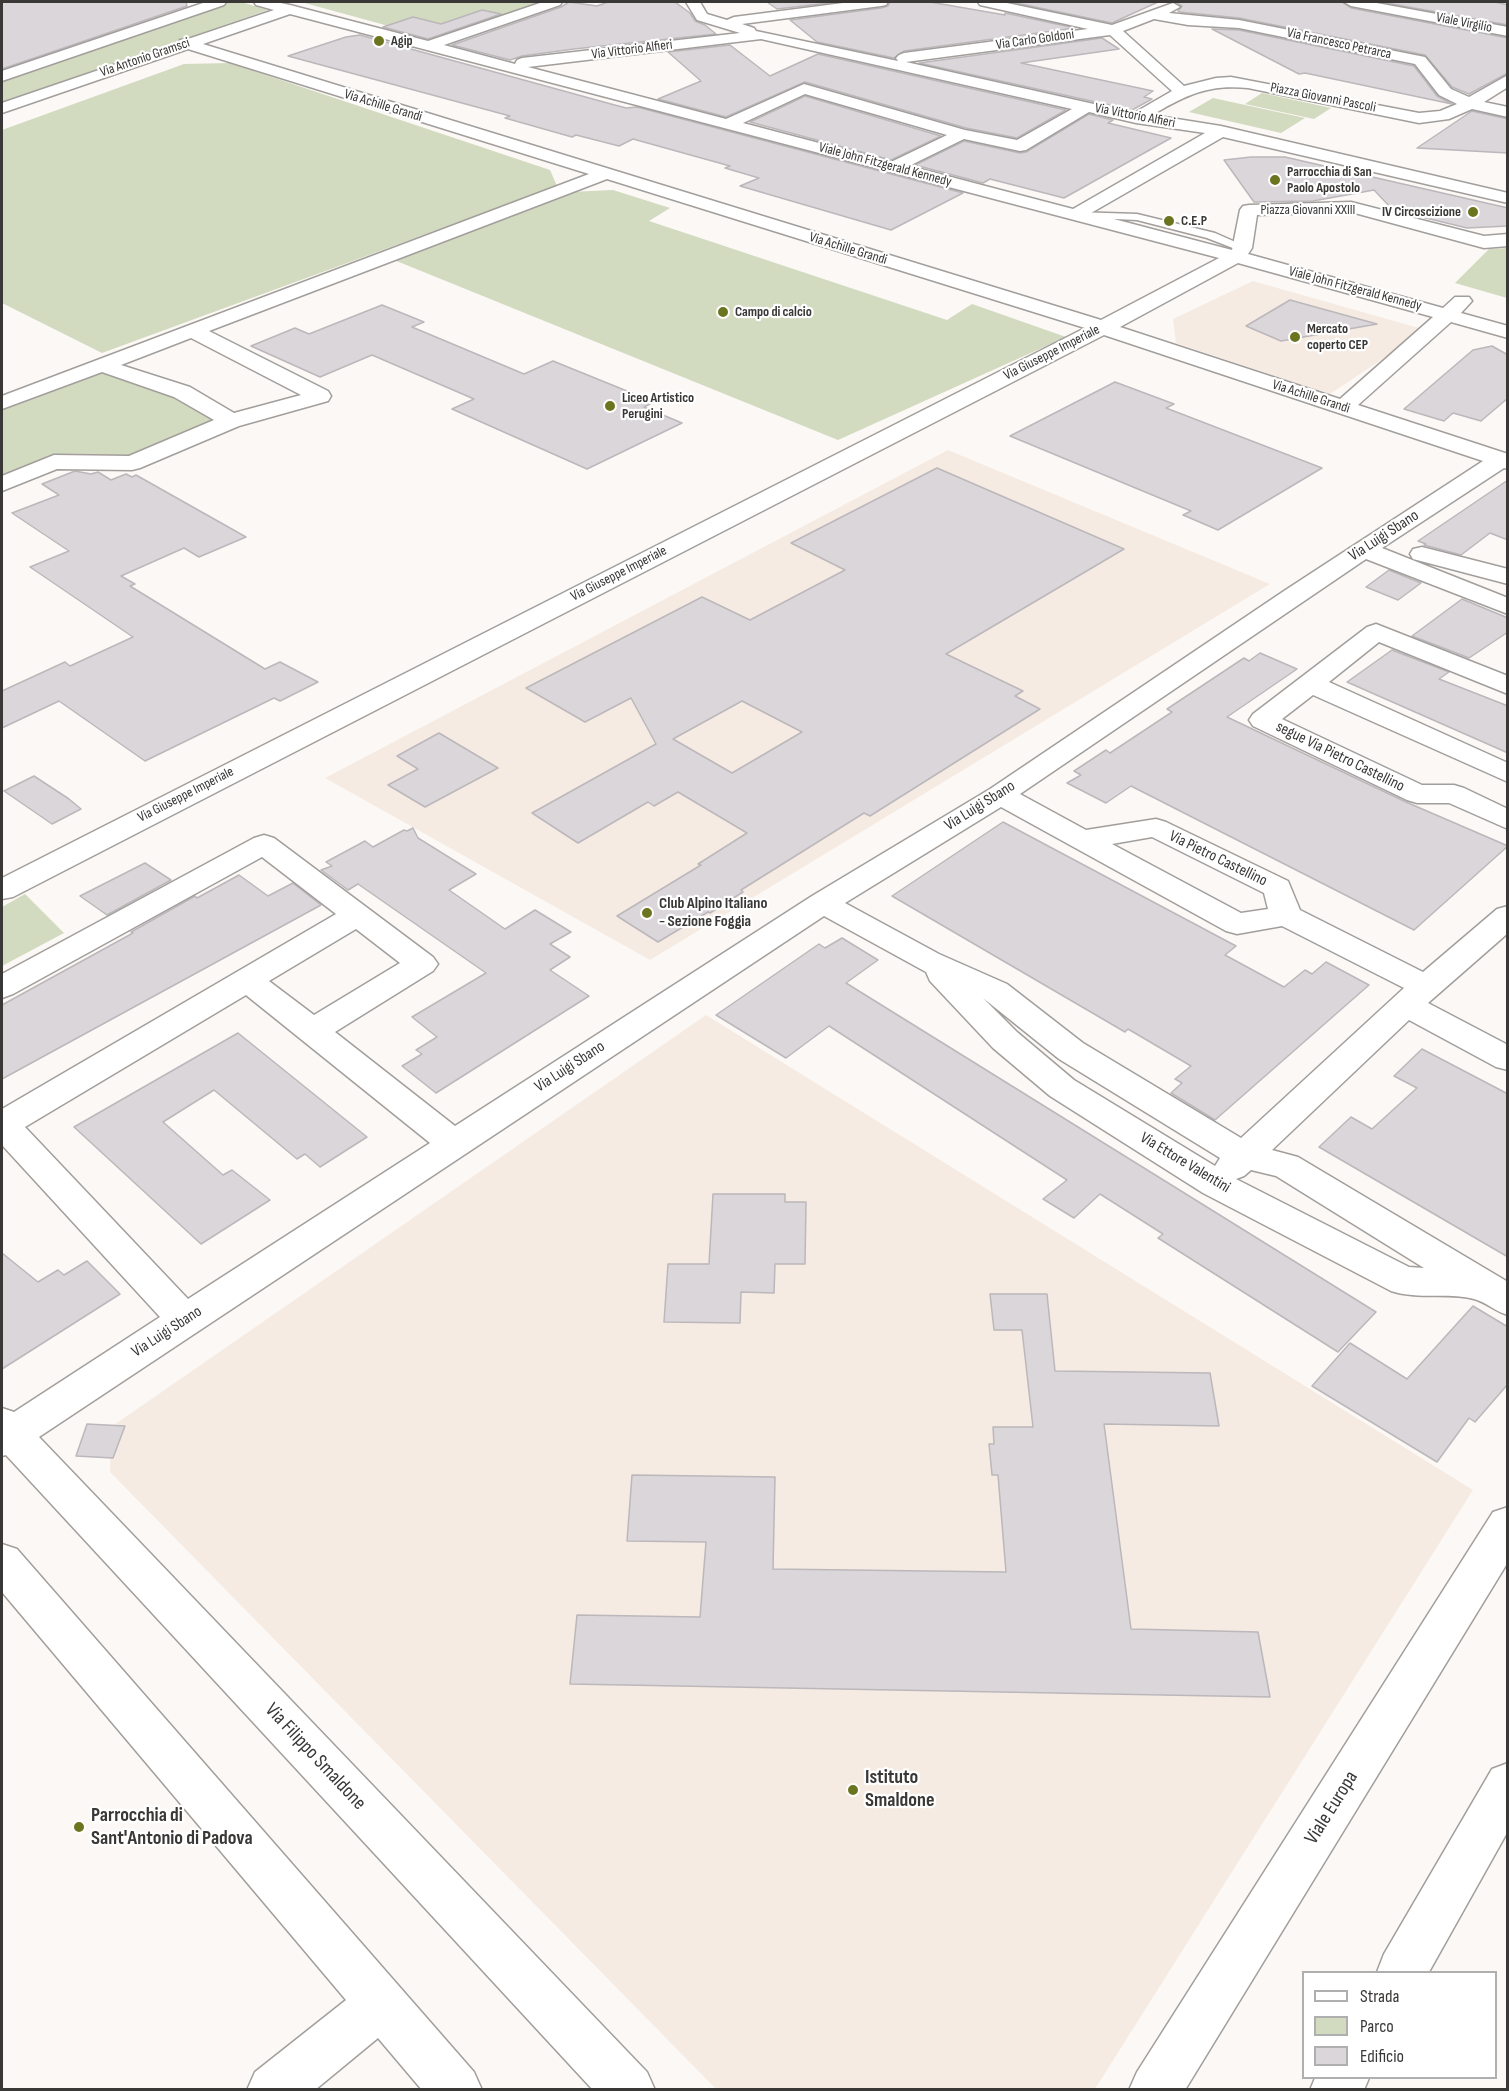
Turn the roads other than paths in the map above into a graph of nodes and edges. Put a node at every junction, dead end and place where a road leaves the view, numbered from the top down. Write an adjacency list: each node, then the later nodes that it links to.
1 (219, 2): 19 (street, Via Antonio Gramsci)
2 (261, 2): 9 (street, Viale John Fitzgerald Kennedy)
3 (555, 2): 16 (street)
4 (693, 2): 11 (street, Via Vittorio Alfieri)
5 (881, 2): 11 (street)
6 (986, 2): 12 (street)
7 (1183, 2): 10 (street, Via Carlo Goldoni)
8 (1351, 2): 13 (street, Viale Virgilio)
9 (290, 9): 15 (street, Via Antonio Gramsci); 16 (street, Viale John Fitzgerald Kennedy)
10 (1153, 15): 12 (street, Via Carlo Goldoni); 22 (street, Via Francesco Petrarca)
11 (720, 22): 14 (street, Via Vittorio Alfieri)
12 (1113, 30): 17 (street, Via Carlo Goldoni); 21 (street)
13 (1508, 32)
14 (761, 35): 17 (street, Via Vittorio Alfieri); 18 (street, Via Vittorio Alfieri)
15 (185, 43): 25 (street, Via Antonio Gramsci); 33 (street, Via Achille Grandi)
16 (428, 46): 18 (street, Viale John Fitzgerald Kennedy)
17 (881, 61): 24 (street, Via Vittorio Alfieri)
18 (502, 65): 29 (street, Viale John Fitzgerald Kennedy)
19 (2, 76)
20 (1508, 80): 23 (street, Piazza Giovanni Pascoli)
21 (1181, 91): 27 (street, Piazza Giovanni Pascoli); 28 (street, Piazza Giovanni Pascoli)
22 (1435, 98): 23 (street, Via Francesco Petrarca); 27 (street)
23 (1470, 104): 26 (street, Via Francesco Petrarca); 27 (street, Piazza Giovanni Pascoli)
24 (1086, 107): 28 (street, Via Vittorio Alfieri); 31 (street)
25 (2, 108)
26 (1508, 112)
27 (1404, 115)
28 (1136, 118): 30 (street, Via Vittorio Alfieri)
29 (730, 123): 31 (street); 32 (street, Viale John Fitzgerald Kennedy)
30 (1221, 132): 34 (street, Via Vittorio Alfieri); 35 (street)
31 (963, 134): 32 (street)
32 (894, 167): 35 (street, Viale John Fitzgerald Kennedy)
33 (604, 174): 41 (street, Via Achille Grandi); 43 (street)
34 (1508, 198)
35 (1075, 215): 37 (street, Viale John Fitzgerald Kennedy); 37 (lane)
36 (1508, 240): 37 (street, Piazza Giovanni XXIII)
37 (1239, 252): 38 (street, Via Giuseppe Imperiale); 39 (street, Viale John Fitzgerald Kennedy)
38 (1145, 306): 41 (street); 42 (street, Via Giuseppe Imperiale)
39 (1455, 308): 40 (street, Viale John Fitzgerald Kennedy); 44 (street, Viale John Fitzgerald Kennedy); 47 (street)
40 (1508, 314)
41 (1068, 316): 42 (street, Via Achille Grandi)
42 (1102, 328): 47 (street, Via Achille Grandi); 60 (street, Via Giuseppe Imperiale)
43 (194, 332): 45 (street); 48 (street)
44 (1508, 332)
45 (103, 366): 46 (street); 48 (street)
46 (2, 404)
47 (1342, 408): 49 (street, Via Achille Grandi)
48 (231, 421): 50 (street)
49 (1504, 461): 51 (street, Via Luigi Sbano)
50 (2, 484)
51 (1370, 546): 52 (street); 53 (street); 57 (street, Via Luigi Sbano)
52 (1508, 577)
53 (1508, 607)
54 (1311, 684): 55 (street); 56 (street); 58 (street, segue Via Pietro Castellino)
55 (1508, 686)
56 (1508, 774)
57 (1000, 795): 59 (street); 61 (street, Via Luigi Sbano)
58 (1508, 820)
59 (1084, 839): 63 (street); 63 (street, Via Pietro Castellino)
60 (2, 890)
61 (823, 903): 65 (street, Via Ettore Valentini); 72 (street, Via Luigi Sbano)
62 (357, 915): 66 (street); 67 (street); 69 (street)
63 (1286, 916): 68 (street)
64 (1508, 916): 68 (street)
65 (928, 961): 73 (street, Via Ettore Valentini); 74 (street, Via Ettore Valentini)
66 (248, 980): 69 (street); 71 (street)
67 (2, 987)
68 (1416, 996): 70 (street); 73 (street)
69 (312, 1031): 72 (street)
70 (1508, 1059)
71 (2, 1124): 76 (street)
72 (453, 1143): 76 (street, Via Luigi Sbano)
73 (1244, 1156): 74 (street); 75 (street, Via Ettore Valentini)
74 (1216, 1184): 75 (street, Via Ettore Valentini)
75 (1496, 1293)
76 (185, 1320): 77 (street, Via Luigi Sbano)
77 (5, 1433): 85 (street, Via Filippo Smaldone)
78 (1508, 1525): 86 (street, Viale Europa)
79 (2, 1562): 82 (street)
80 (1508, 1785): 81 (street)
81 (1403, 1971)
82 (382, 2003): 83 (street); 84 (street)
83 (273, 2090)
84 (456, 2090)
85 (629, 2090)
86 (1155, 2090)

